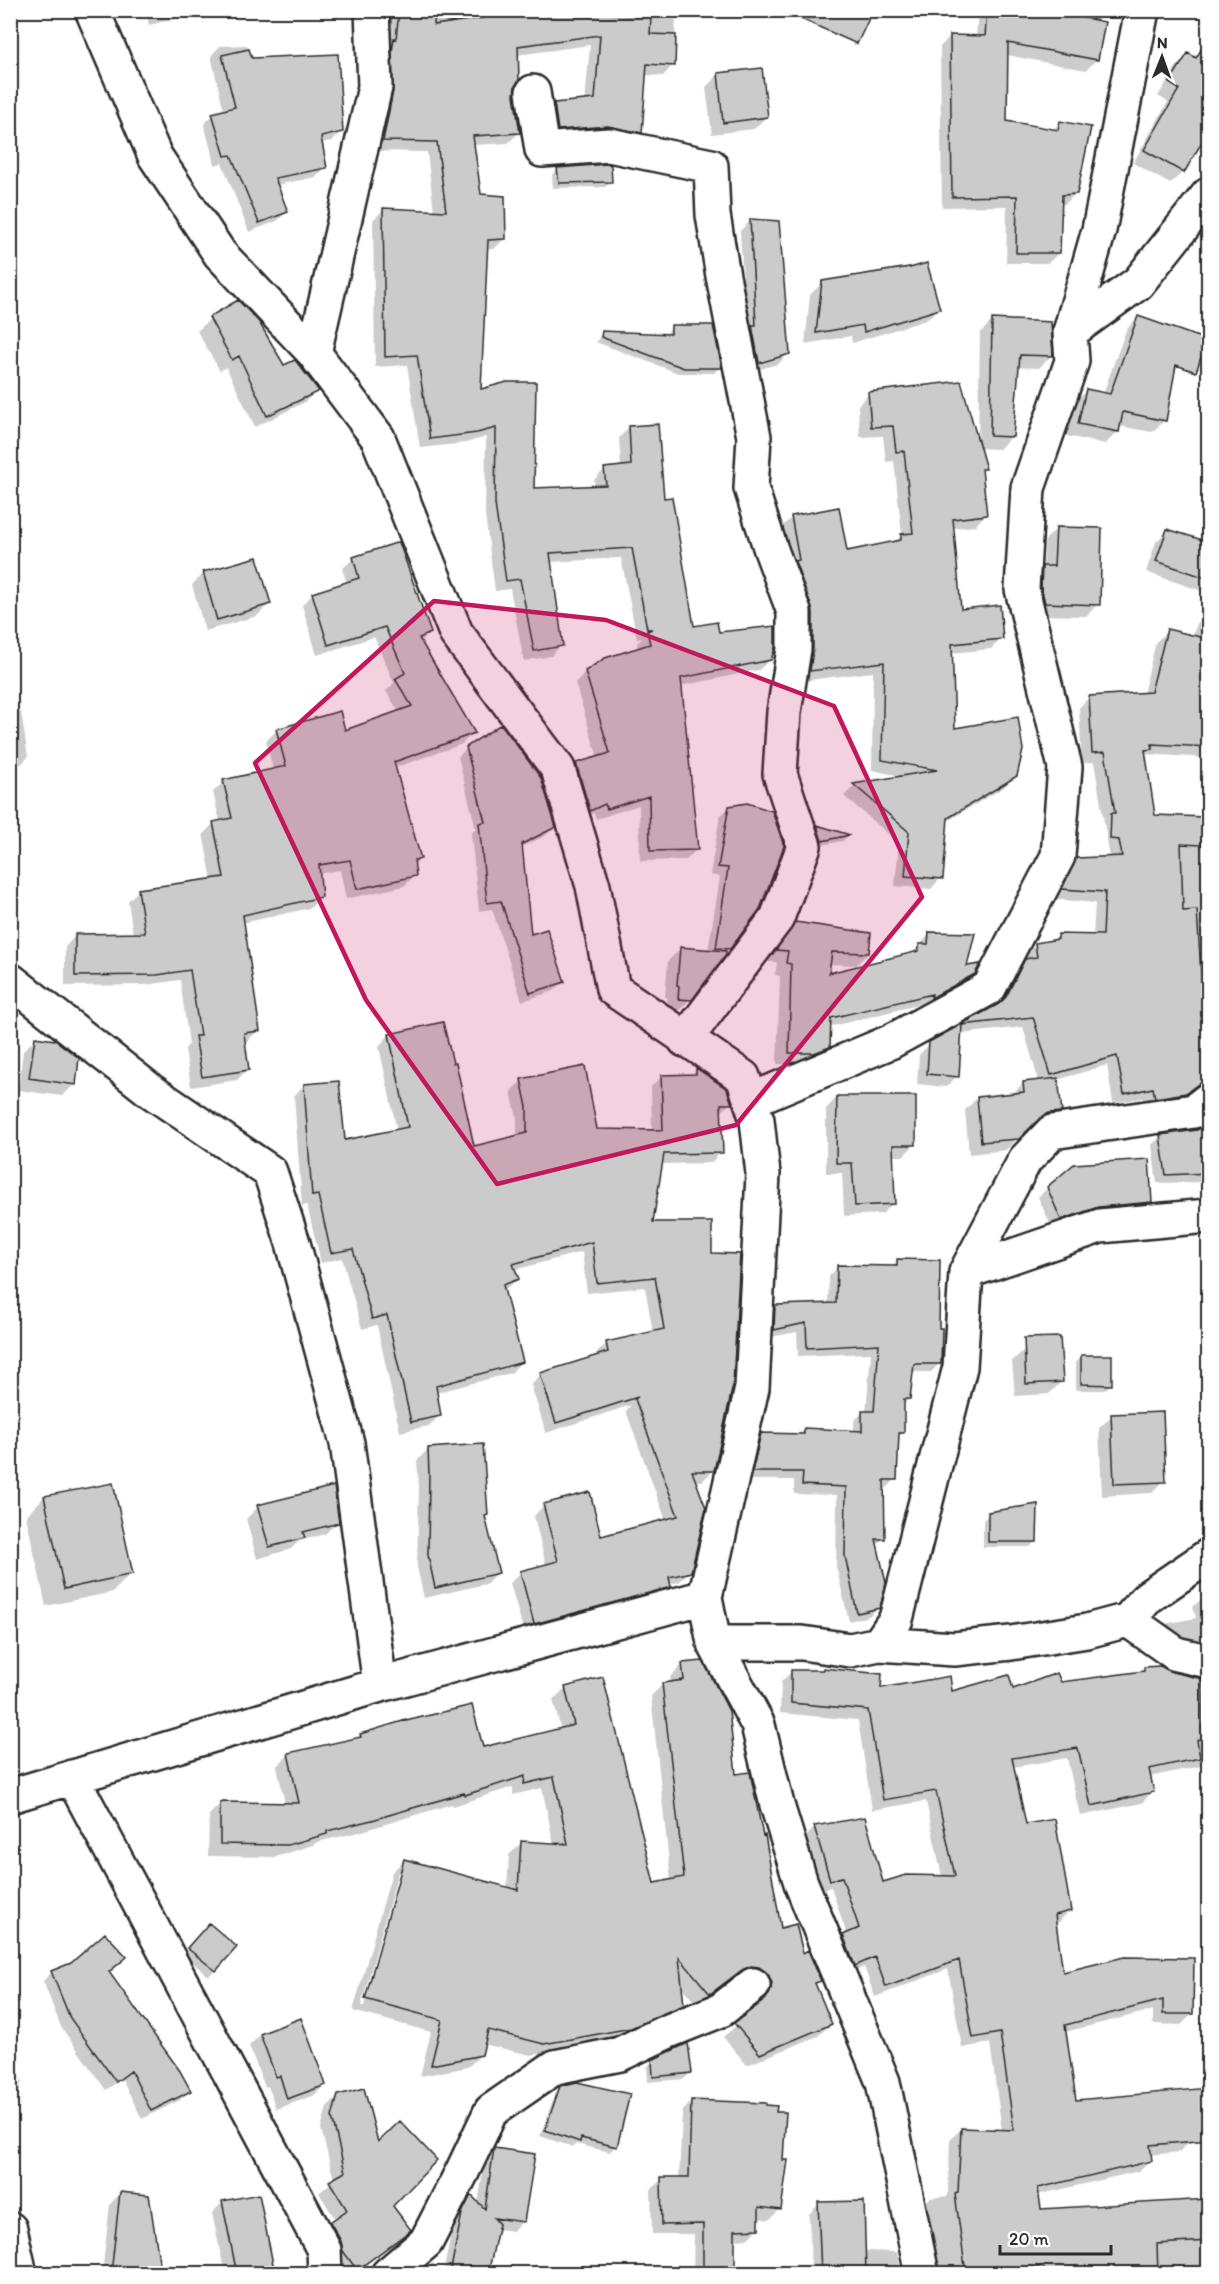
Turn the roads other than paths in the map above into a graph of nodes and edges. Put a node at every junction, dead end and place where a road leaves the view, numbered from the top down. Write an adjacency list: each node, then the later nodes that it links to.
1 (92, 10): 7 (street)
2 (372, 10): 7 (street)
3 (1142, 10): 6 (street)
4 (533, 92): 9 (street)
5 (1209, 195): 6 (street)
6 (1070, 332): 10 (street)
7 (314, 353): 9 (street)
8 (10, 980): 20 (street)
9 (685, 1040): 10 (street)
10 (751, 1100): 15 (street)
11 (1209, 1100): 13 (street)
12 (1209, 1216): 13 (street)
13 (966, 1272): 18 (street)
14 (1209, 1556): 16 (street)
15 (705, 1598): 17 (street); 20 (street)
16 (1128, 1620): 18 (street); 19 (street)
17 (714, 1643): 18 (street); 28 (street)
18 (879, 1644)
19 (1209, 1661)
20 (380, 1685): 21 (street)
21 (72, 1777): 22 (street); 26 (street)
22 (10, 1796)
23 (753, 1985): 27 (street)
24 (10, 2229): 25 (street)
25 (20, 2274)
26 (326, 2274)
27 (388, 2274)
28 (922, 2274)

